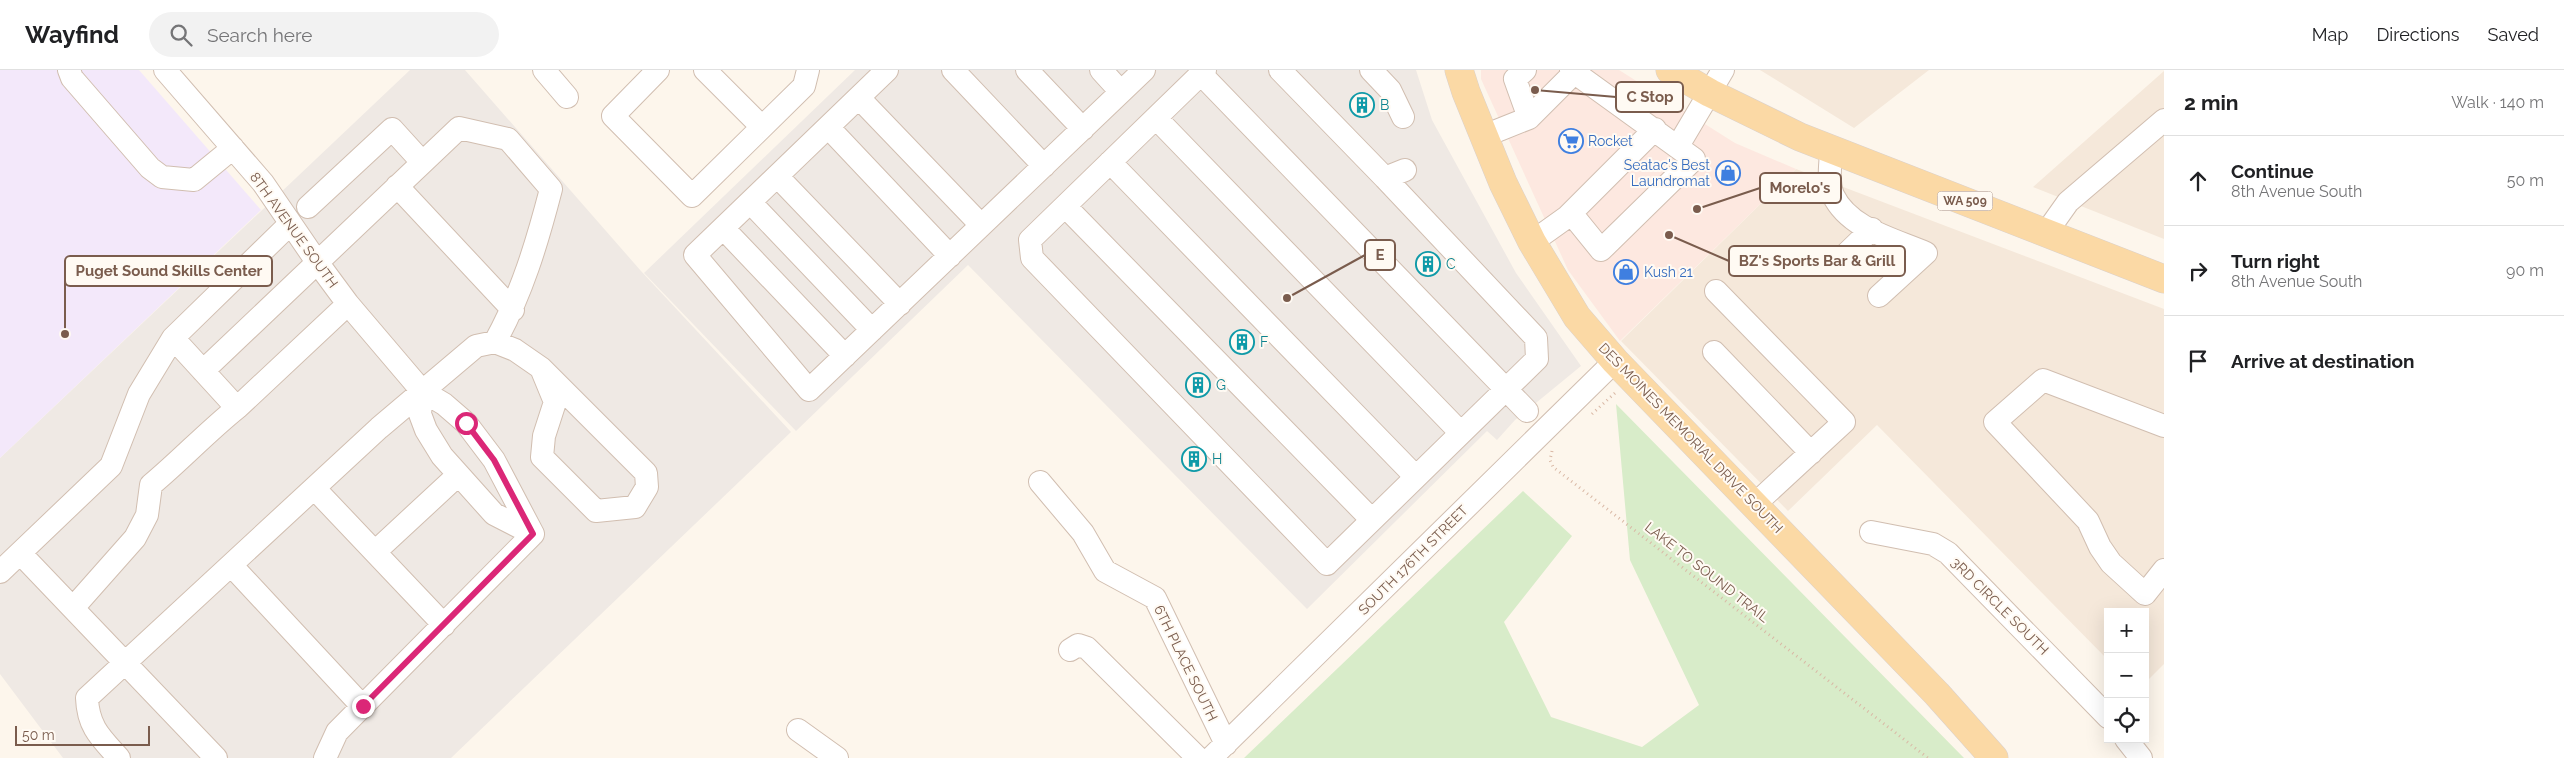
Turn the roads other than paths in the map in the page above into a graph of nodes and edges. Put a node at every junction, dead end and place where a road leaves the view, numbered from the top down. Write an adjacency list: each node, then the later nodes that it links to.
1 (69, 70): 35 (street)
2 (165, 70): 35 (street, 8TH AVENUE SOUTH)
3 (544, 70): 23 (street)
4 (658, 70): 29 (street)
5 (705, 70): 29 (street)
6 (808, 70): 29 (street)
7 (887, 70): 24 (street)
8 (953, 70): 39 (street)
9 (1027, 70): 31 (street)
10 (1101, 70): 21 (street)
11 (1144, 70): 21 (street)
12 (1280, 70): 69 (street)
13 (1371, 70): 20 (street)
14 (1525, 70): 27 (street)
15 (1670, 70): 22 (main road, WA 509)
16 (1723, 70): 22 (street)
17 (1574, 71): 27 (street); 32 (street)
18 (1203, 72): 25 (street); 69 (street)
19 (1465, 77): 33 (main road, DES MOINES MEMORIAL DRIVE SOUTH)
20 (1390, 80): 26 (street)
21 (1122, 92): 31 (street)
22 (1710, 93): 34 (street); 36 (main road, WA 509)
23 (567, 97)
24 (859, 98): 30 (street); 47 (street)
25 (1156, 118): 38 (street); 74 (street)
26 (1403, 118)
27 (1528, 118): 33 (street)
28 (2164, 120): 50 (street)
29 (762, 127)
30 (828, 127): 40 (street); 52 (street)
31 (1083, 129): 39 (street)
32 (1655, 129): 34 (street); 45 (street)
33 (1484, 136): 51 (main road, DES MOINES MEMORIAL DRIVE SOUTH)
34 (1678, 146): 45 (street)
35 (233, 148): 46 (street, 8TH AVENUE SOUTH)
36 (1831, 149): 49 (street); 50 (main road, WA 509)
37 (422, 162): 41 (street); 44 (street); 60 (street)
38 (1110, 162): 43 (street); 77 (street)
39 (1044, 166): 47 (street)
40 (777, 176): 42 (street); 59 (street)
41 (397, 186): 54 (street); 60 (street)
42 (750, 202): 48 (street); 61 (street)
43 (1065, 206): 81 (street); 81 (street)
44 (308, 207)
45 (1571, 213): 51 (street)
46 (290, 224): 54 (street, 8TH AVENUE SOUTH); 62 (street)
47 (981, 226): 52 (street)
48 (722, 228): 65 (street); 65 (street)
49 (1872, 229): 53 (street); 57 (street)
50 (2046, 233): 55 (main road, WA 509)
51 (1532, 242): 66 (main road, DES MOINES MEMORIAL DRIVE SOUTH)
52 (950, 256): 59 (street)
53 (1841, 259)
54 (317, 262): 58 (street, 8TH AVENUE SOUTH); 68 (street)
55 (2164, 279)
56 (1716, 291): 75 (street)
57 (1879, 296)
58 (348, 304): 70 (street, 8TH AVENUE SOUTH); 71 (street)
59 (900, 304): 61 (street)
60 (513, 310): 63 (street)
61 (872, 330): 65 (street)
62 (173, 338): 68 (street); 85 (street)
63 (495, 342): 67 (street); 70 (street)
64 (1714, 352): 75 (street)
65 (845, 356)
66 (1615, 361): 80 (main road, DES MOINES MEMORIAL DRIVE SOUTH); 97 (street, SOUTH 176TH STREET)
67 (541, 368): 67 (street)
68 (203, 371): 71 (street)
69 (1506, 389): 72 (street); 74 (street)
70 (422, 391): 76 (street); 79 (street); 83 (street, 8TH AVENUE SOUTH)
71 (237, 408): 89 (street)
72 (1527, 411)
73 (2164, 426): 87 (street)
74 (1461, 433): 77 (street)
75 (1811, 453): 80 (street)
76 (458, 475): 83 (street); 84 (street)
77 (1416, 477): 81 (street)
78 (1040, 482): 97 (street, 6TH PLACE SOUTH)
79 (315, 489): 84 (street); 86 (street)
80 (1754, 505): 103 (main road, DES MOINES MEMORIAL DRIVE SOUTH)
81 (1372, 520)
82 (1871, 532): 94 (street, 3RD CIRCLE SOUTH)
83 (533, 534): 90 (street)
84 (376, 551): 90 (street)
85 (20, 553): 88 (street); 89 (street)
86 (232, 566): 92 (street); 93 (street)
87 (2164, 570)
88 (0, 572)
89 (73, 608): 92 (street)
90 (444, 625): 93 (street)
91 (1070, 650): 102 (street)
92 (126, 663): 98 (street); 99 (street)
93 (363, 706): 100 (street)
94 (2104, 712)
95 (798, 730): 101 (street)
96 (2129, 743): 104 (street)
97 (1218, 751)
98 (120, 758)
99 (216, 758)
100 (326, 758)
101 (837, 758)
102 (1198, 758)
103 (1994, 758)
104 (2141, 758)

